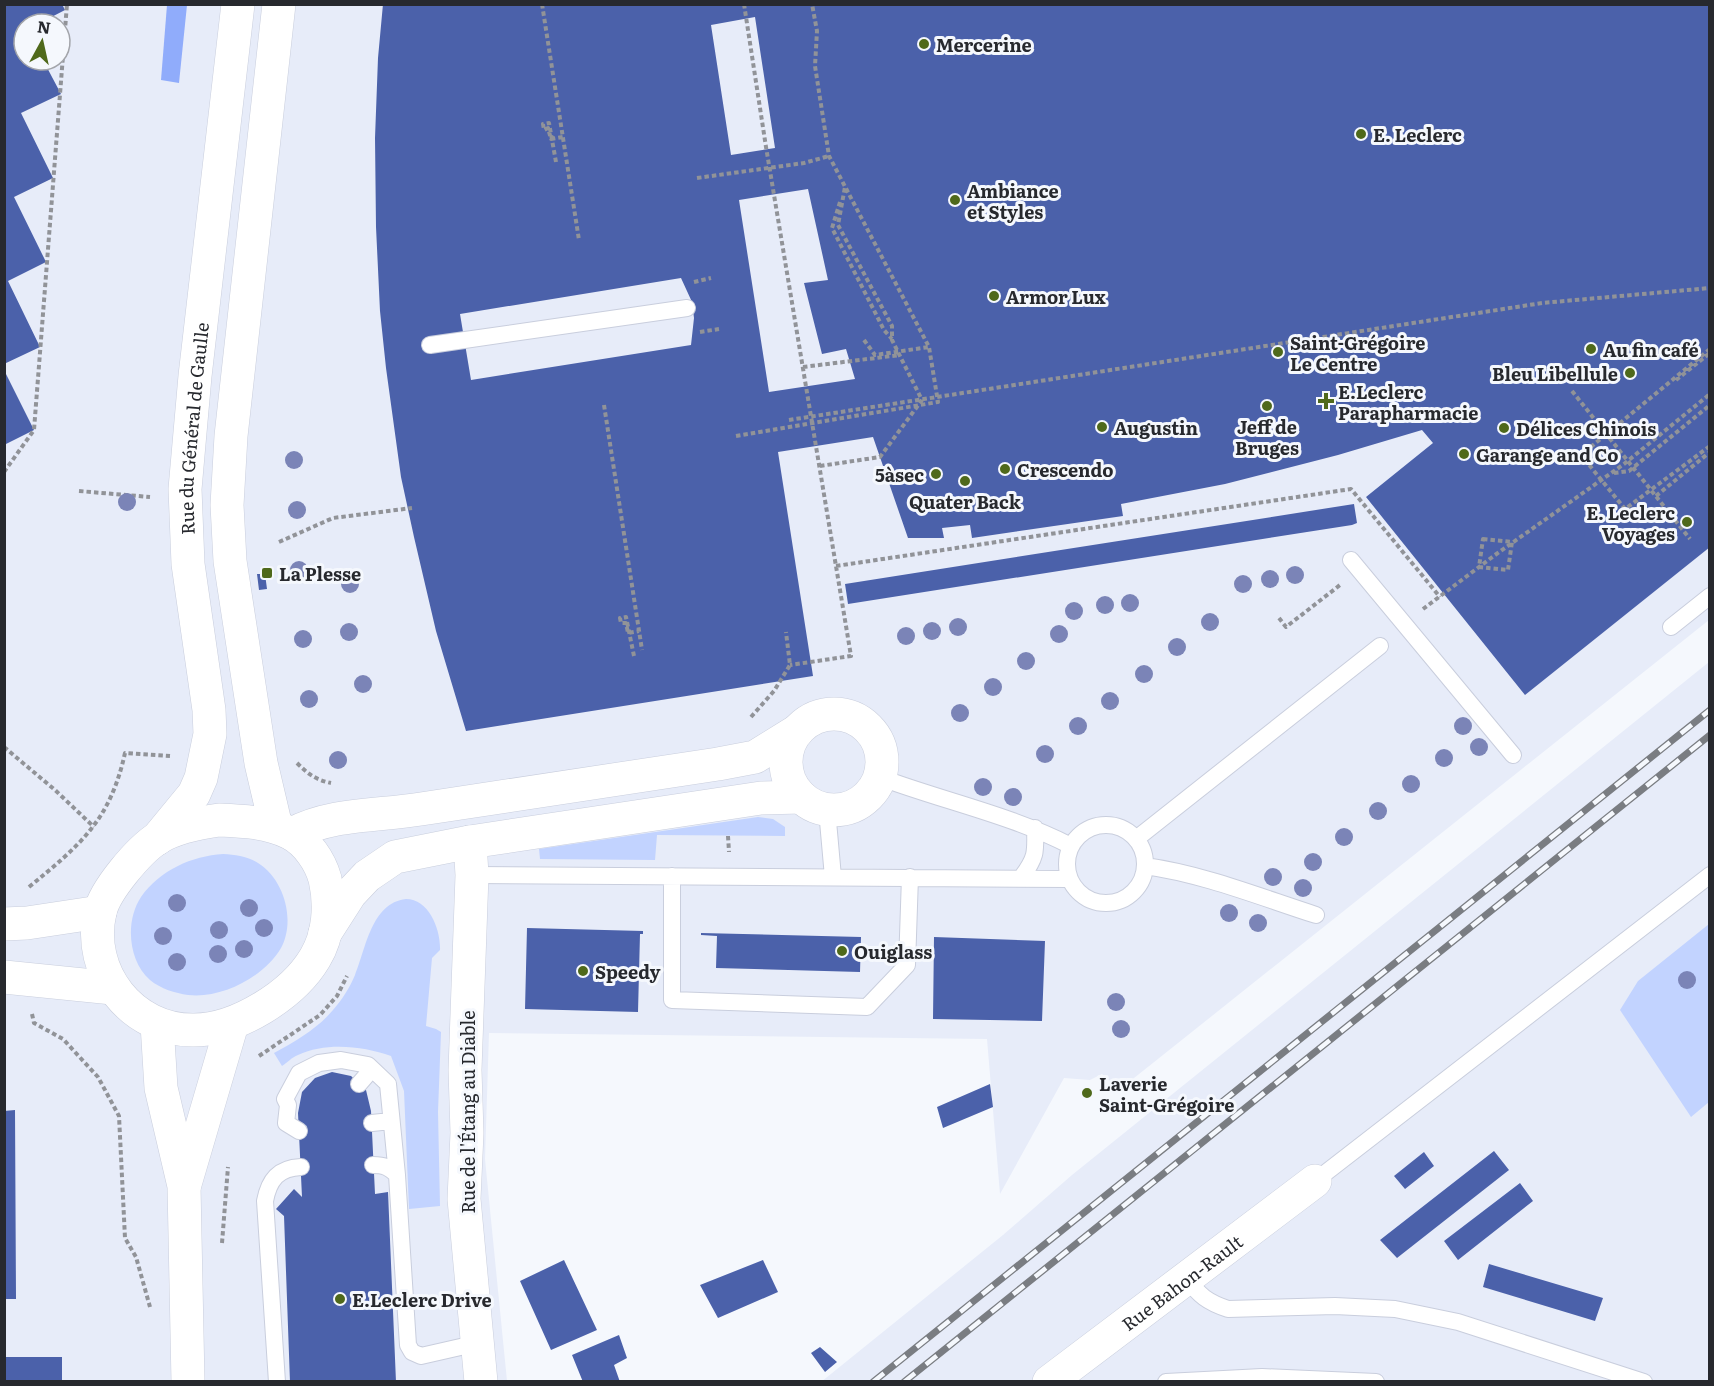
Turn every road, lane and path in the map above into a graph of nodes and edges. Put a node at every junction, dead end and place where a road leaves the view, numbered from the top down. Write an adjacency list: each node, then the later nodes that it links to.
1 (67, 4): 40 (path)
2 (238, 4): 77 (main road, Rue du Général de Gaulle)
3 (279, 4): 76 (main road, Rue du Général de Gaulle)
4 (542, 4): 7 (path)
5 (744, 4): 27 (path)
6 (812, 4): 8 (path)
7 (563, 137): 9 (path); 14 (path)
8 (829, 156): 10 (path); 11 (path)
9 (556, 162)
10 (697, 178)
11 (845, 187): 21 (path); 21 (path); 23 (path)
12 (1710, 213): 13 (path)
13 (1710, 221)
14 (579, 240)
15 (711, 278): 16 (path)
16 (684, 284)
17 (1710, 288): 30 (path)
18 (687, 308): 22 (lane)
19 (719, 329): 20 (path)
20 (693, 333)
21 (892, 340): 25 (path)
22 (430, 345)
23 (929, 347): 26 (path); 36 (path)
24 (1709, 351): 35 (path); 42 (path)
25 (900, 355): 26 (path); 30 (path)
26 (874, 359): 27 (path)
27 (804, 367): 33 (path)
28 (1572, 391): 35 (path)
29 (1710, 394): 41 (path)
30 (922, 400): 33 (path); 39 (path)
31 (604, 405): 59 (path)
32 (1710, 405): 41 (path)
33 (812, 417): 34 (path); 39 (path)
34 (789, 420)
35 (1607, 435): 44 (path)
36 (736, 436)
37 (1710, 446): 42 (path)
38 (1710, 452): 44 (path)
39 (820, 466): 51 (path)
40 (4, 472)
41 (1611, 473): 42 (path)
42 (1600, 481): 49 (path)
43 (79, 491): 45 (path)
44 (1656, 496): 47 (path)
45 (150, 497)
46 (412, 508): 48 (path)
47 (1690, 539)
48 (279, 542)
49 (1512, 542): 52 (path); 52 (path); 52 (path)
50 (1351, 560): 57 (lane)
51 (836, 566): 54 (path); 64 (path)
52 (1479, 567): 54 (path)
53 (1344, 582): 56 (path)
54 (1440, 597): 57 (path)
55 (1710, 597): 58 (lane)
56 (1279, 618)
57 (1404, 624): 68 (lane)
58 (1671, 627)
59 (639, 631): 62 (path); 63 (path)
60 (786, 632): 64 (path)
61 (1380, 646): 78 (lane)
62 (642, 650)
63 (634, 656)
64 (790, 665): 65 (path)
65 (744, 724)
66 (797, 731): 71 (main road); 73 (main road); 76 (main road)
67 (4, 747): 74 (path)
68 (1513, 755)
69 (180, 757): 74 (path)
70 (296, 762): 72 (path)
71 (879, 777): 73 (main road); 75 (lane)
72 (334, 784)
73 (814, 803): 79 (main road); 85 (lane)
74 (94, 827): 89 (path)
75 (1035, 828): 80 (lane); 87 (lane)
76 (284, 831): 77 (main road); 93 (main road)
77 (157, 838): 90 (main road, Rue du Général de Gaulle)
78 (1136, 839): 80 (lane); 81 (lane)
79 (470, 842): 82 (main road, Rue de l'Étang au Diable); 93 (main road)
80 (1071, 846): 88 (lane)
81 (1146, 866): 88 (lane); 91 (lane)
82 (472, 874): 84 (lane); 111 (main road, Rue de l'Étang au Diable)
83 (1710, 875): 107 (lane)
84 (672, 876): 85 (lane); 86 (lane)
85 (833, 877): 86 (lane)
86 (910, 877): 87 (lane)
87 (1021, 878): 88 (lane)
88 (1070, 879)
89 (23, 893)
90 (100, 912): 92 (main road); 95 (main road)
91 (1316, 915)
92 (4, 924)
93 (325, 933): 97 (main road)
94 (4, 977): 95 (main road)
95 (113, 988): 98 (main road)
96 (31, 1006): 110 (path)
97 (232, 1023): 98 (main road); 108 (main road)
98 (157, 1024): 108 (main road)
99 (372, 1069): 100 (lane); 101 (lane); 103 (lane)
100 (359, 1084)
101 (391, 1120): 102 (lane); 106 (lane)
102 (372, 1123)
103 (299, 1131)
104 (373, 1165): 106 (lane)
105 (301, 1167): 113 (lane)
106 (397, 1175): 111 (lane)
107 (1315, 1181): 109 (main road, Rue Bahon-Rault)
108 (184, 1186): 112 (main road)
109 (1186, 1278): 115 (main road, Rue Bahon-Rault); 118 (lane)
110 (151, 1312)
111 (478, 1344): 114 (main road, Rue de l'Étang au Diable)
112 (188, 1382)
113 (277, 1382)
114 (481, 1382)
115 (1049, 1382)
116 (1166, 1382): 117 (lane)
117 (1376, 1382)
118 (1644, 1382)

